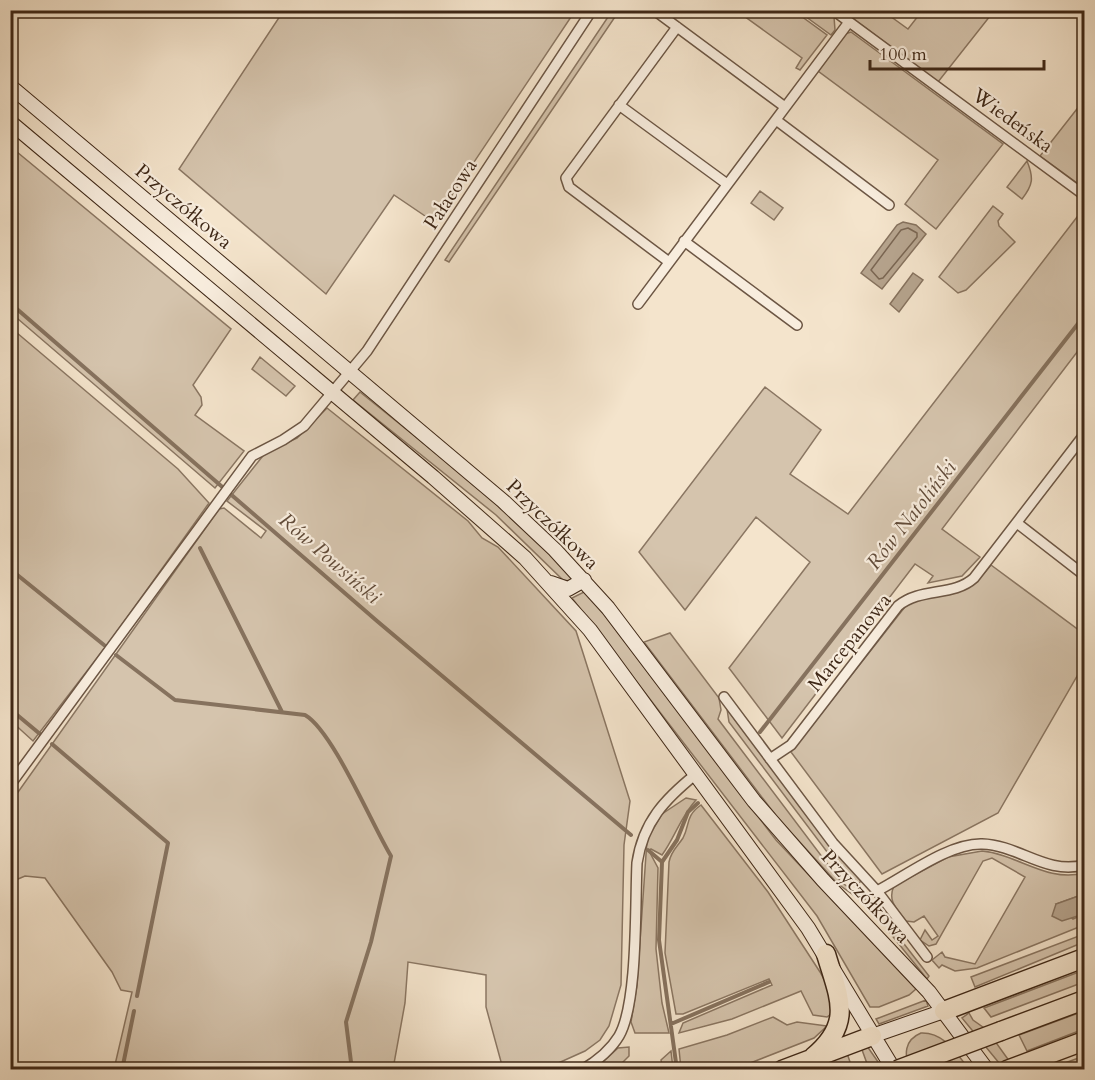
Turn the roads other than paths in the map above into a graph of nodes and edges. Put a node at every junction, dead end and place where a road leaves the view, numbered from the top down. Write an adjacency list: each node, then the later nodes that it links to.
1 (592, 10): 18 (street, Pałacowa)
2 (654, 10): 5 (street)
3 (833, 10): 4 (street, Wiedeńska)
4 (849, 22): 8 (street); 12 (street, Wiedeńska)
5 (677, 27): 7 (street); 8 (street)
6 (10, 86): 18 (main road, Przyczółkowa)
7 (619, 105): 11 (street); 15 (street)
8 (785, 108): 9 (street)
9 (776, 120): 11 (street); 13 (street)
10 (10, 122): 19 (main road)
11 (727, 184): 14 (street)
12 (1084, 195)
13 (889, 205)
14 (684, 242): 15 (street); 17 (street)
15 (669, 262): 16 (street)
16 (638, 304)
17 (797, 325)
18 (351, 372): 19 (street, Pałacowa); 26 (main road, Przyczółkowa)
19 (333, 393): 25 (main road); 30 (street, Pałacowa)
20 (1084, 435): 21 (street, Marcepanowa)
21 (1076, 447): 22 (street); 23 (street, Marcepanowa)
22 (1084, 453)
23 (1017, 524): 24 (street); 28 (street, Marcepanowa)
24 (1084, 575)
25 (547, 580): 26 (main road); 29 (main road)
26 (584, 580): 37 (main road, Przyczółkowa)
27 (724, 697): 28 (street, Przyczółkowa)
28 (770, 759): 32 (street, Przyczółkowa)
29 (696, 774): 33 (main road); 42 (street)
30 (10, 785)
31 (1084, 865): 32 (street)
32 (877, 891): 34 (street, Przyczółkowa)
33 (826, 954): 38 (main road); 40 (highway)
34 (927, 957)
35 (1084, 958): 37 (highway)
36 (1084, 1000): 44 (highway, bridge)
37 (944, 1011): 38 (main road); 45 (main road, Przyczółkowa)
38 (872, 1036): 40 (highway); 44 (main road)
39 (1084, 1041): 41 (highway)
40 (813, 1057): 43 (highway)
41 (1015, 1066)
42 (582, 1070)
43 (782, 1070)
44 (896, 1070)
45 (987, 1070)

